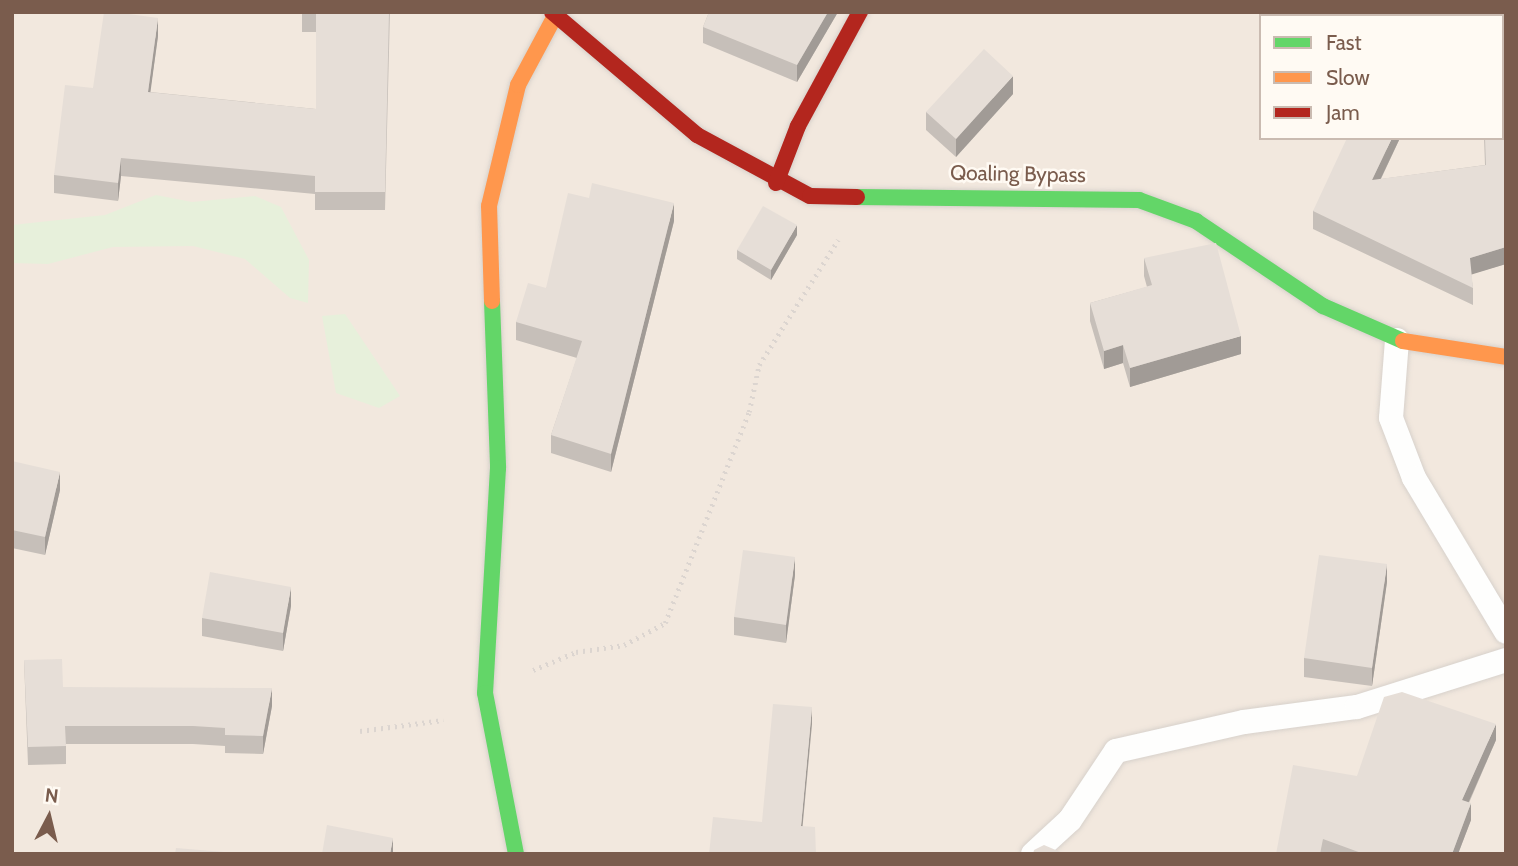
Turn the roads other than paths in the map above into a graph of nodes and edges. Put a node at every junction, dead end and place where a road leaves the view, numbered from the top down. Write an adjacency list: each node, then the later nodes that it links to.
1 (860, 12): 3 (main road)
2 (554, 14): 3 (main road, Qoaling Bypass); 8 (main road)
3 (776, 183): 4 (main road, Qoaling Bypass)
4 (1397, 341): 5 (main road, Qoaling Bypass); 6 (lane)
5 (1506, 357)
6 (1506, 632)
7 (1506, 660): 9 (lane)
8 (516, 854)
9 (1033, 854)

